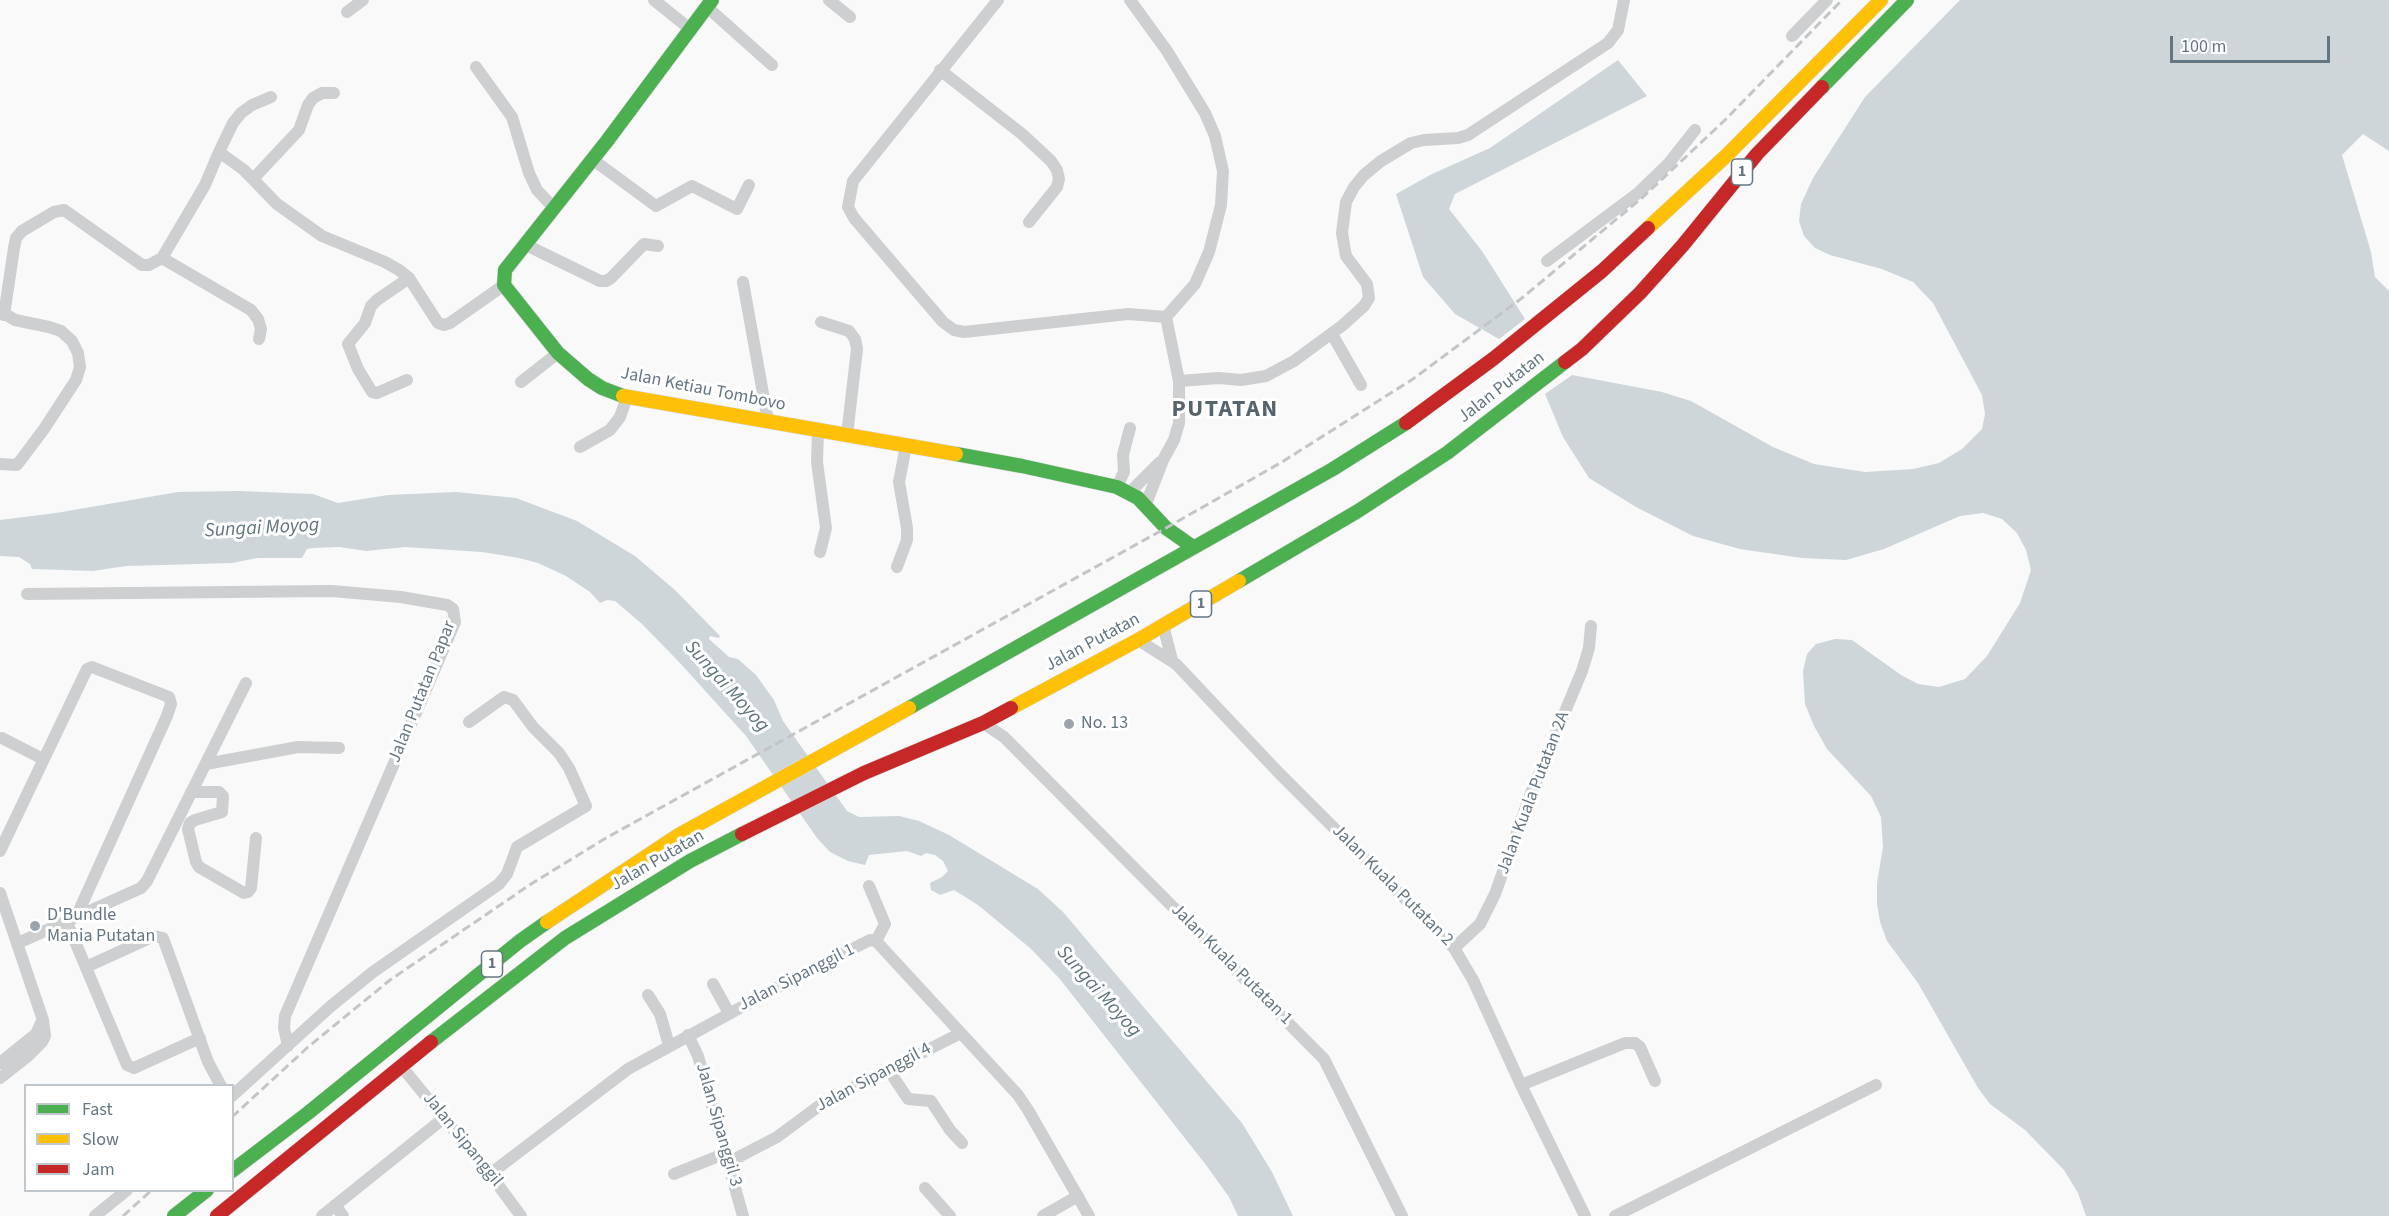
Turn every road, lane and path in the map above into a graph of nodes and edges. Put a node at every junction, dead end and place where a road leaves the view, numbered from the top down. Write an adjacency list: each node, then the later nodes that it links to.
1 (363, 0): 11 (street)
2 (654, 0): 13 (street)
3 (828, 0): 12 (street)
4 (998, 0): 17 (street)
5 (1130, 0): 37 (street)
6 (1624, 0): 39 (street)
7 (1827, 0): 14 (street)
8 (1881, 0): 18 (main road, Jalan Putatan / 1)
9 (1907, 0): 19 (main road, Jalan Putatan / 1)
10 (710, 3): 13 (main road); 15 (street)
11 (346, 12)
12 (850, 17)
13 (690, 29): 24 (main road)
14 (1792, 36)
15 (772, 65)
16 (476, 67): 27 (street)
17 (940, 70): 28 (street); 37 (street)
18 (1793, 90): 19 (main road); 58 (main road, Jalan Putatan / 1)
19 (1821, 90): 63 (main road, Jalan Putatan / 1)
20 (334, 93): 25 (street)
21 (271, 97): 23 (street)
22 (1695, 130): 32 (street)
23 (219, 152): 25 (street); 31 (street)
24 (592, 159): 26 (street); 27 (main road)
25 (253, 179): 33 (street)
26 (749, 185)
27 (553, 207): 29 (main road)
28 (1029, 222)
29 (524, 244): 30 (street); 35 (main road)
30 (658, 246)
31 (162, 258): 36 (street); 40 (street)
32 (1547, 261)
33 (409, 278): 35 (street); 42 (street)
34 (743, 282): 47 (street)
35 (504, 285): 41 (main road, Jalan Ketiau Tombovo)
36 (2, 313): 54 (street)
37 (1166, 317): 43 (street)
38 (821, 322): 50 (street)
39 (1332, 334): 43 (street); 45 (street)
40 (259, 339)
41 (558, 353): 44 (street); 46 (main road, Jalan Ketiau Tombovo)
42 (407, 380)
43 (1179, 381): 53 (street)
44 (521, 382)
45 (1361, 385)
46 (627, 397): 47 (main road, Jalan Ketiau Tombovo); 52 (street)
47 (768, 421): 49 (main road, Jalan Ketiau Tombovo)
48 (1131, 428): 55 (street)
49 (818, 430): 50 (main road, Jalan Ketiau Tombovo); 59 (street)
50 (847, 435): 51 (main road, Jalan Ketiau Tombovo)
51 (906, 446): 55 (main road, Jalan Ketiau Tombovo); 61 (street)
52 (580, 447)
53 (1163, 460): 55 (street); 56 (street)
54 (0, 464)
55 (1123, 490): 56 (main road, Jalan Ketiau Tombovo)
56 (1146, 504): 57 (main road, Jalan Ketiau Tombovo)
57 (1166, 528): 58 (main road, Jalan Ketiau Tombovo); 60 (main road)
58 (1193, 547): 60 (main road, Jalan Putatan / 1)
59 (820, 552)
60 (1167, 562): 107 (main road, Jalan Putatan / 1)
61 (897, 567)
62 (27, 594): 93 (street, Jalan Putatan Papar)
63 (1163, 625): 65 (main road, Jalan Putatan / 1); 66 (street, Jalan Kuala Putatan 2)
64 (1591, 626): 84 (street, Jalan Kuala Putatan 2A)
65 (1138, 640): 66 (street, Jalan Kuala Putatan 2); 68 (main road, Jalan Putatan / 1)
66 (1172, 660): 84 (street, Jalan Kuala Putatan 2)
67 (246, 683): 75 (street)
68 (1005, 711): 70 (main road, Jalan Putatan / 1); 73 (street, Jalan Kuala Putatan 1)
69 (469, 722): 93 (street)
70 (983, 723): 73 (street, Jalan Kuala Putatan 1); 96 (main road, Jalan Putatan / 1)
71 (2, 738): 74 (street)
72 (339, 748): 75 (street)
73 (1013, 748): 125 (street, Jalan Kuala Putatan 1)
74 (43, 759): 78 (street); 81 (street)
75 (206, 764): 76 (street)
76 (191, 792): 77 (street); 81 (street)
77 (256, 838)
78 (0, 851)
79 (869, 886): 82 (street)
80 (0, 893): 83 (street)
81 (72, 918): 83 (street); 85 (street)
82 (876, 941): 88 (street, Jalan Sipanggil 1); 90 (street, Jalan Sipanggil 1)
83 (18, 943): 89 (street)
84 (1454, 948): 101 (street, Jalan Kuala Putatan 2)
85 (86, 967): 92 (street); 92 (street)
86 (713, 984): 88 (street)
87 (648, 995): 94 (street)
88 (729, 1013): 91 (street, Jalan Sipanggil 1)
89 (43, 1020): 95 (street); 98 (street)
90 (959, 1034): 97 (street, Jalan Sipanggil 4); 113 (street, Jalan Sipanggil 1)
91 (688, 1035): 94 (street, Jalan Sipanggil 1); 106 (street, Jalan Sipanggil 3)
92 (200, 1038): 100 (street)
93 (288, 1046): 103 (street)
94 (669, 1046): 108 (street, Jalan Sipanggil 1)
95 (0, 1063)
96 (401, 1066): 104 (street, Jalan Sipanggil); 117 (main road, Jalan Putatan / 1)
97 (888, 1070): 105 (street); 106 (street, Jalan Sipanggil 4)
98 (0, 1078)
99 (1655, 1081): 101 (street)
100 (220, 1084)
101 (1521, 1085): 126 (street, Jalan Kuala Putatan 2)
102 (1876, 1085): 127 (street)
103 (234, 1094)
104 (444, 1118): 108 (street, Jalan Sipanggil); 114 (street)
105 (962, 1143)
106 (727, 1157): 109 (street, Jalan Sipanggil 4); 121 (street, Jalan Sipanggil 3)
107 (234, 1169)
108 (490, 1174): 120 (street, Jalan Sipanggil)
109 (674, 1174)
110 (925, 1188): 122 (street)
111 (126, 1192): 116 (street)
112 (206, 1192): 115 (main road)
113 (1078, 1196): 123 (street); 124 (street, Jalan Sipanggil 1)
114 (335, 1205): 118 (street); 119 (street)
115 (182, 1213)
116 (95, 1216)
117 (217, 1216)
118 (322, 1216)
119 (343, 1216)
120 (521, 1216)
121 (743, 1216)
122 (950, 1216)
123 (1043, 1216)
124 (1089, 1216)
125 (1402, 1216)
126 (1585, 1216)
127 (1616, 1216)

